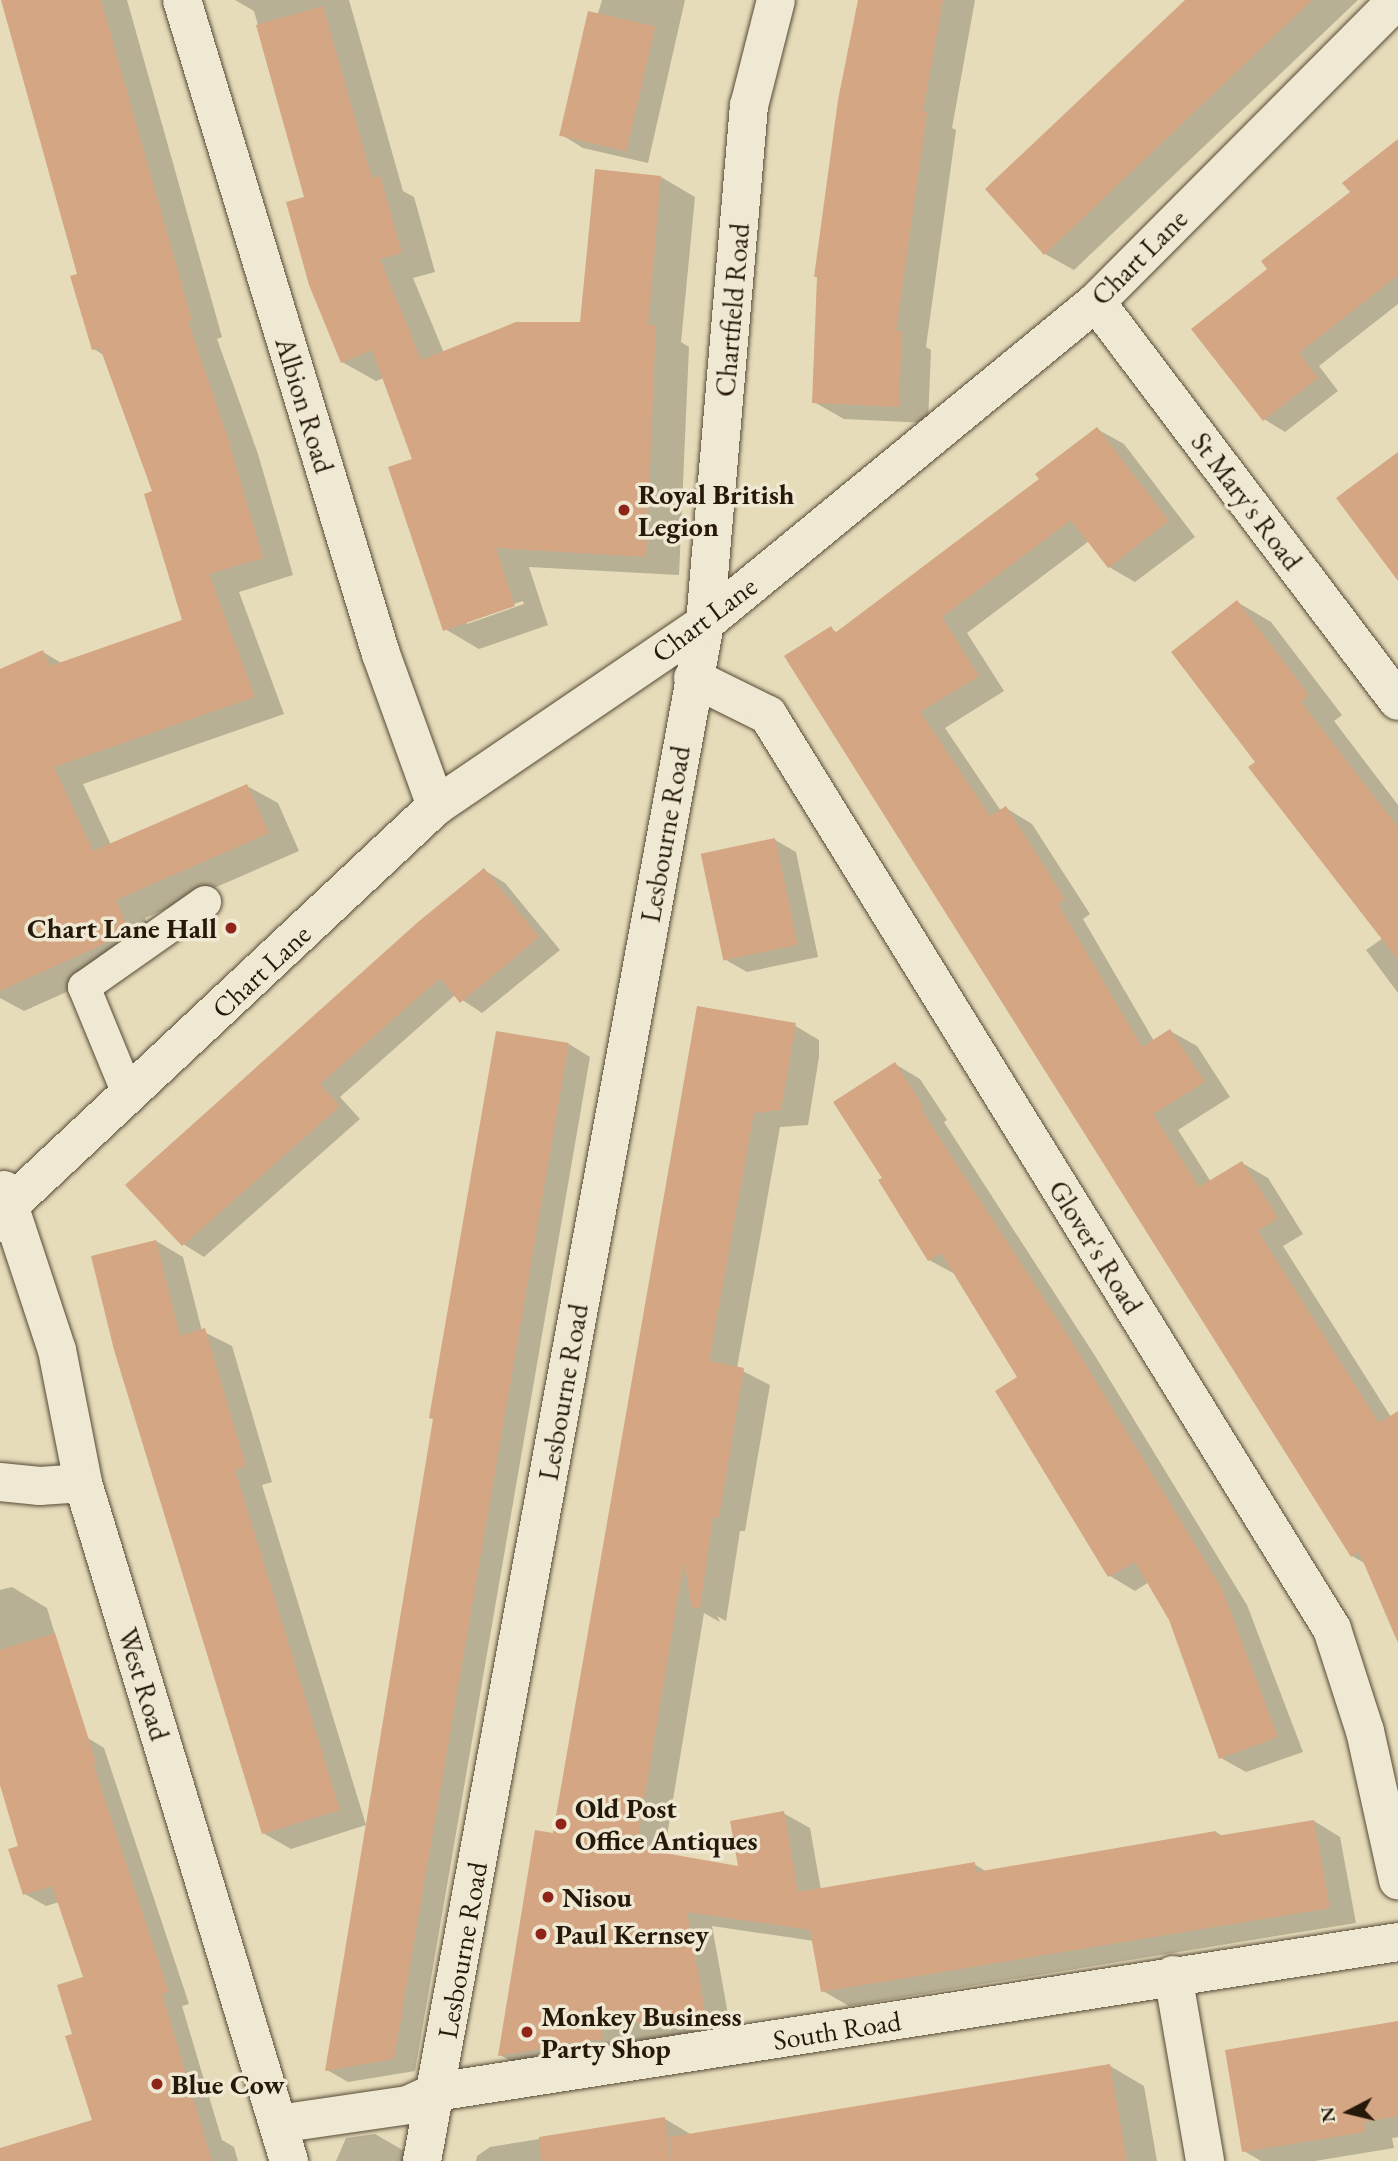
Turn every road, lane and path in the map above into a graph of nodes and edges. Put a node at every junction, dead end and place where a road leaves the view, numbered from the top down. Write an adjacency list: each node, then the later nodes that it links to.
1 (182, 0): 8 (street, Albion Road)
2 (776, 0): 5 (street, Chartfield Road)
3 (1396, 0): 4 (street, Chart Lane)
4 (1096, 302): 5 (street, Chart Lane); 7 (street, St Mary's Road)
5 (705, 623): 6 (street, Lesbourne Road); 8 (street, Chart Lane)
6 (693, 678): 14 (street, Glover's Road); 17 (street, Lesbourne Road)
7 (1398, 701)
8 (436, 806): 10 (street, Chart Lane)
9 (205, 902): 10 (lane)
10 (129, 1096): 11 (street, Chart Lane)
11 (3, 1203): 13 (street, West Road)
12 (0, 1482): 13 (street)
13 (83, 1483): 18 (street, West Road)
14 (1398, 1880)
15 (1398, 1941): 16 (street, South Road)
16 (1173, 1975): 17 (street, South Road); 21 (street)
17 (436, 2092): 18 (street, South Road); 20 (street, Lesbourne Road)
18 (278, 2124): 19 (street, West Road)
19 (289, 2161)
20 (422, 2161)
21 (1205, 2161)

